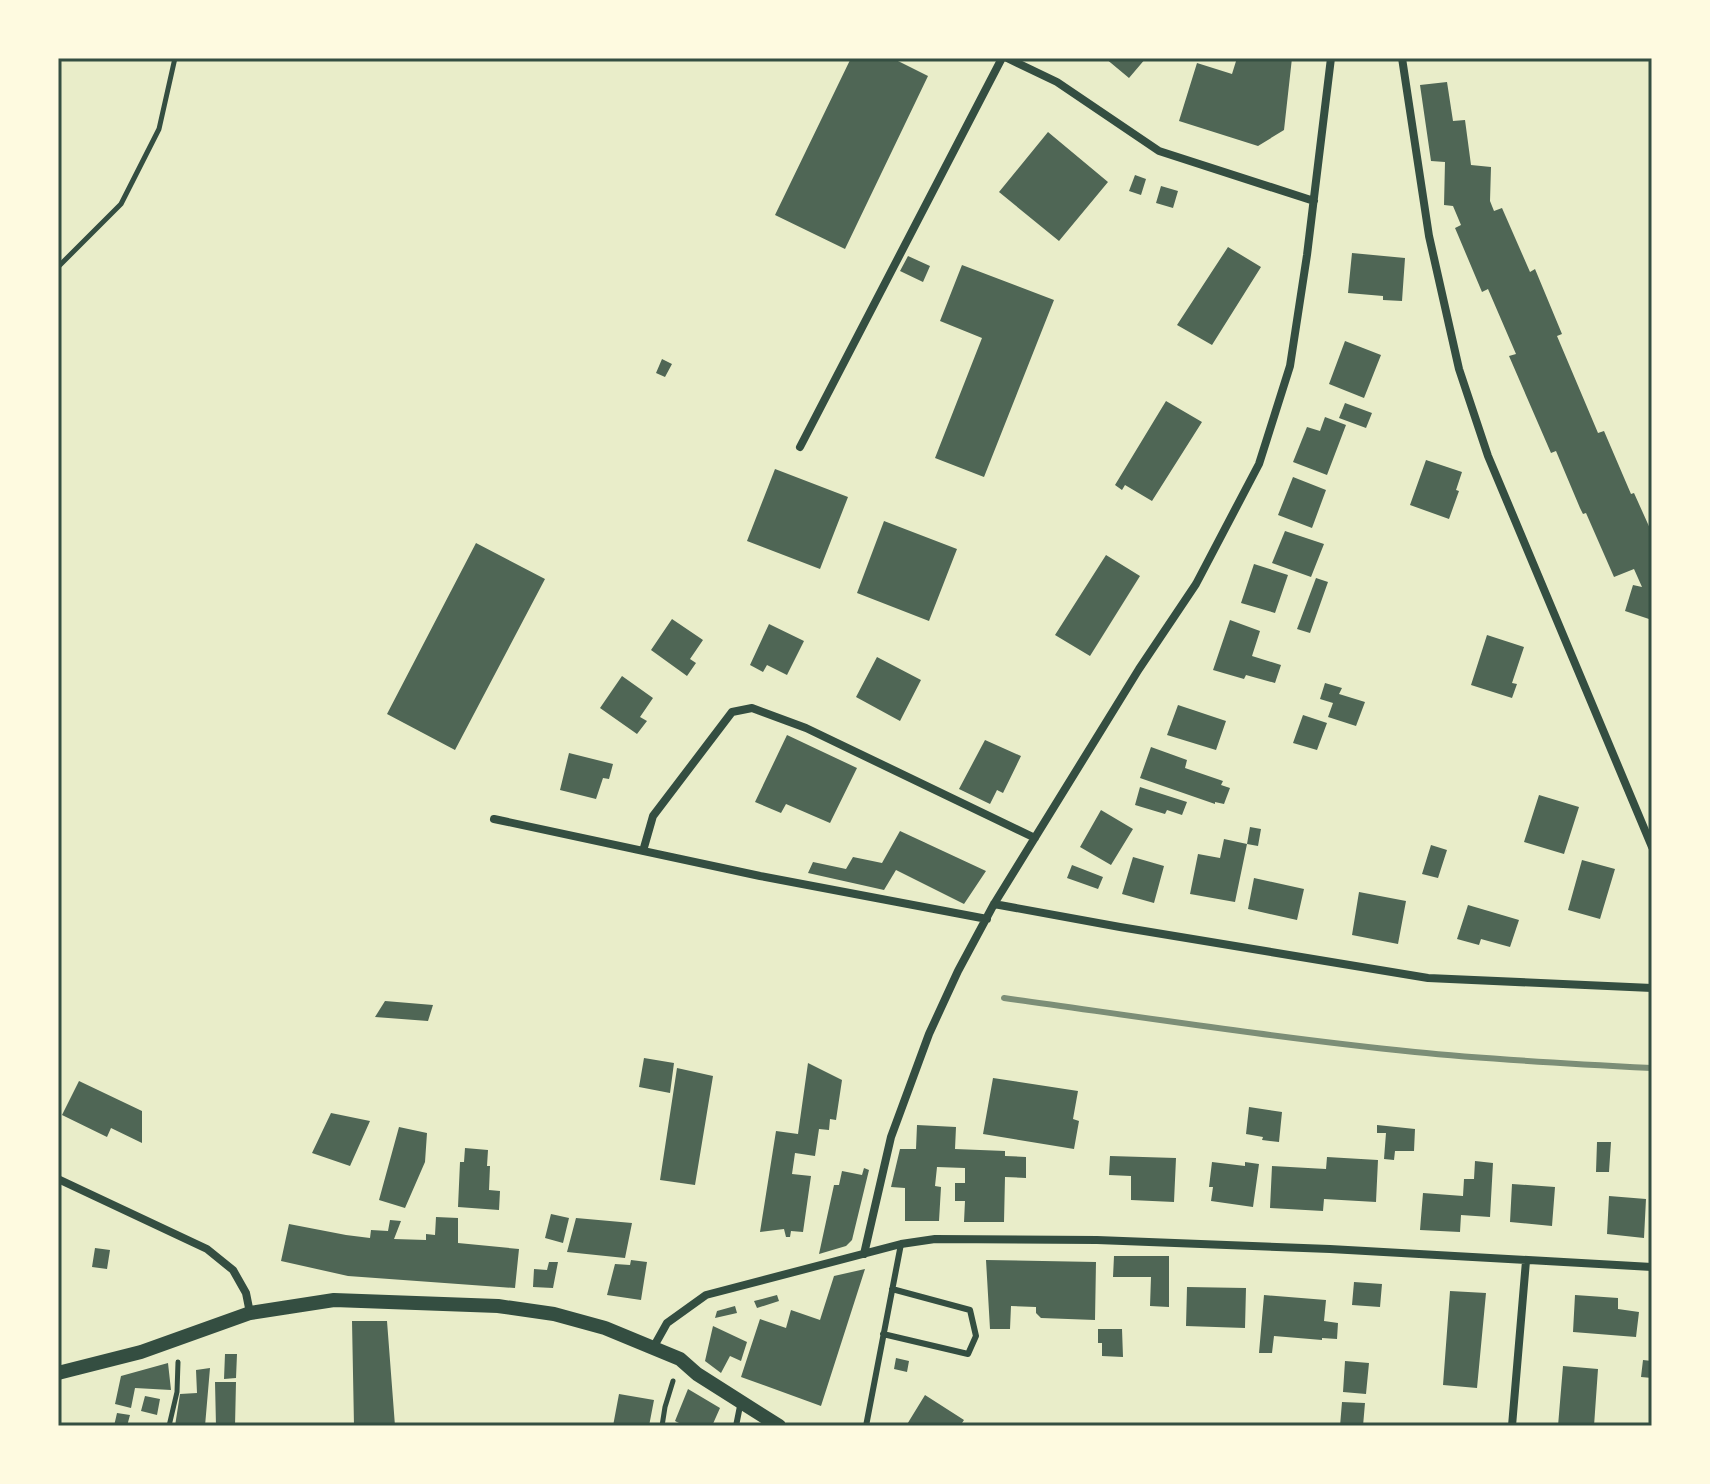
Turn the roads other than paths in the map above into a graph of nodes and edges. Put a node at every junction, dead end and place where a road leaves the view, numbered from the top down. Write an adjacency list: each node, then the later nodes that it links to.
1 (1004, 58): 4 (street); 5 (street)
2 (1331, 58): 4 (street)
3 (1402, 58): 8 (street)
4 (1314, 201): 7 (street)
5 (800, 447)
6 (494, 819): 9 (street)
7 (1035, 838): 9 (street); 10 (street)
8 (1652, 847)
9 (643, 851): 11 (street)
10 (994, 904): 11 (street); 12 (street)
11 (987, 919): 15 (street)
12 (1652, 988)
13 (58, 1179): 19 (street)
14 (901, 1244): 15 (street); 16 (street); 18 (lane)
15 (864, 1254): 21 (street)
16 (1526, 1261): 17 (street); 27 (street)
17 (1652, 1267)
18 (892, 1289): 20 (lane); 20 (lane)
19 (250, 1313): 21 (street); 22 (street)
20 (883, 1334): 26 (lane)
21 (653, 1349): 23 (street)
22 (58, 1373)
23 (741, 1401): 24 (lane); 25 (street)
24 (736, 1426)
25 (779, 1426)
26 (866, 1426)
27 (1512, 1426)

